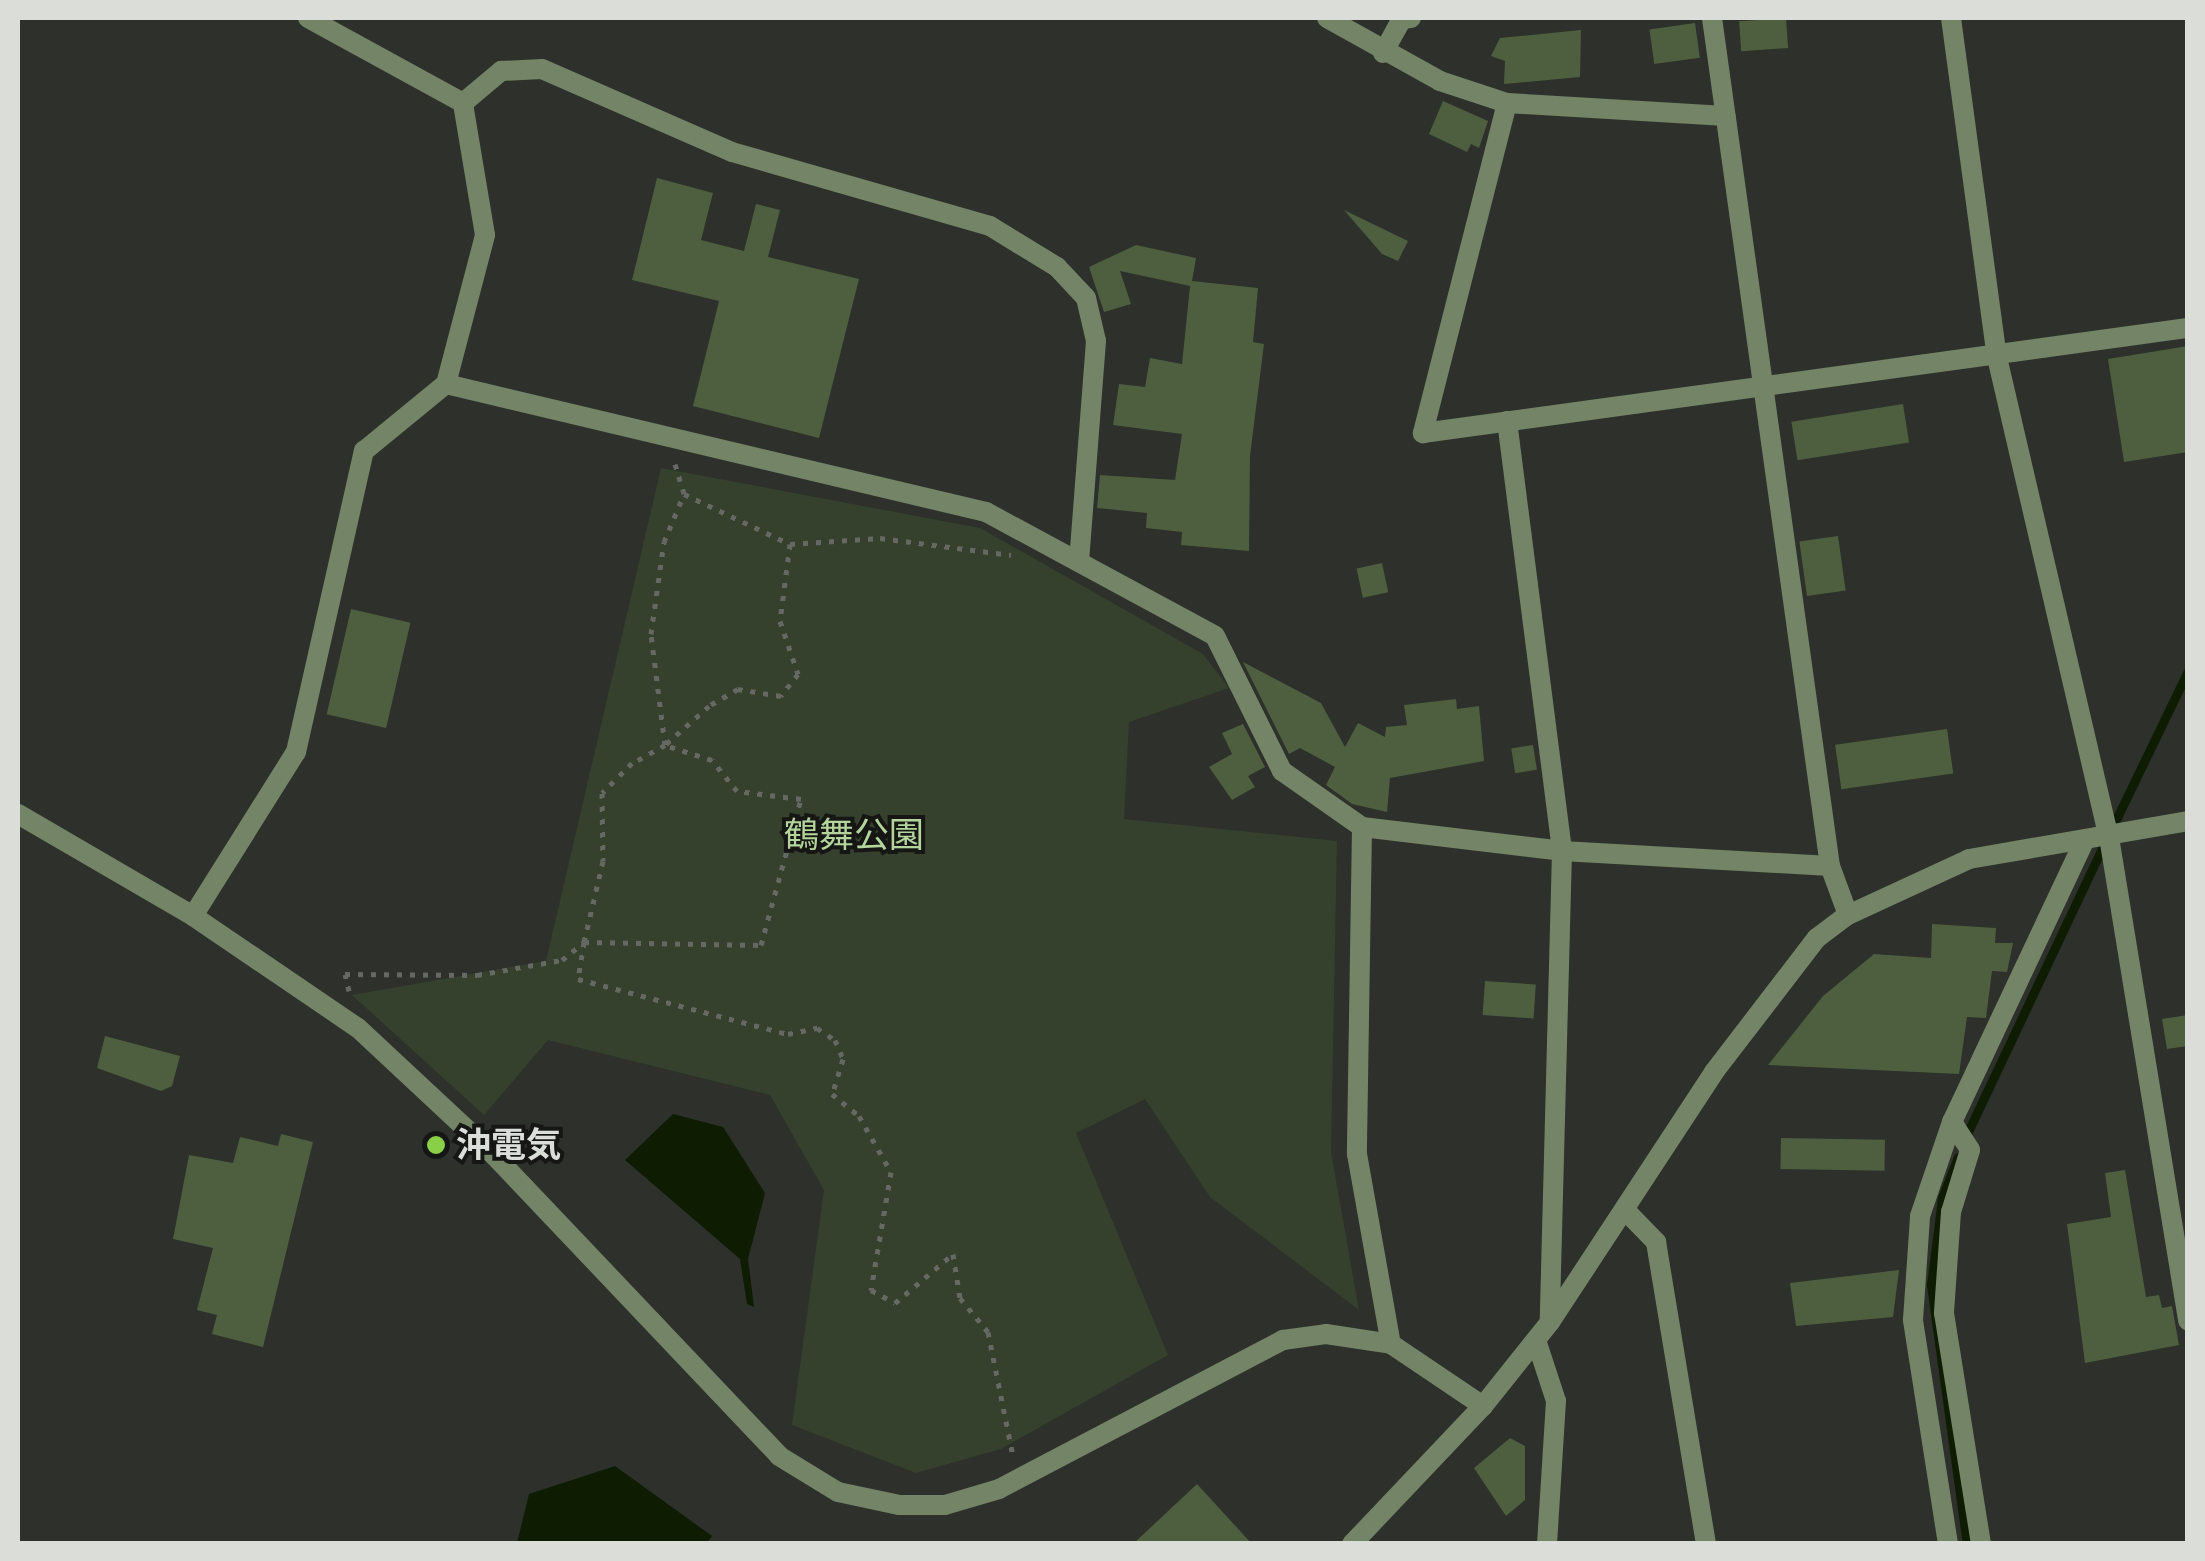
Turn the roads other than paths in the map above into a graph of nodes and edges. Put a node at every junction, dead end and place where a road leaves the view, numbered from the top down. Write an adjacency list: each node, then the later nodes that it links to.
1 (308, 18): 8 (street)
2 (1327, 18): 6 (street)
3 (1411, 18): 6 (street)
4 (1712, 18): 9 (street)
5 (1951, 18): 11 (street)
6 (1382, 53): 7 (street)
7 (1507, 102): 9 (street); 14 (street)
8 (462, 103): 12 (street); 15 (street)
9 (1726, 116): 13 (street)
10 (2188, 328): 11 (street)
11 (1996, 354): 13 (street); 19 (street)
12 (446, 384): 15 (street); 24 (street)
13 (1763, 386): 14 (street); 22 (street)
14 (1507, 421): 21 (street)
15 (1079, 562): 18 (street)
16 (18, 814): 24 (street)
17 (2188, 820): 19 (street)
18 (1362, 827): 21 (street); 30 (street)
19 (2110, 837): 20 (street); 28 (street)
20 (2083, 844): 23 (street); 25 (street)
21 (1562, 851): 22 (street); 27 (street)
22 (1830, 866): 23 (street)
23 (1848, 914): 26 (street)
24 (193, 916): 30 (street)
25 (1952, 1122): 35 (street); 36 (street)
26 (1625, 1210): 27 (street); 34 (street)
27 (1550, 1322): 29 (street)
28 (2188, 1322)
29 (1536, 1340): 31 (street); 33 (street)
30 (1391, 1344): 31 (street)
31 (1483, 1406): 32 (street)
32 (1352, 1544)
33 (1547, 1544)
34 (1706, 1544)
35 (1948, 1544)
36 (1981, 1544)

